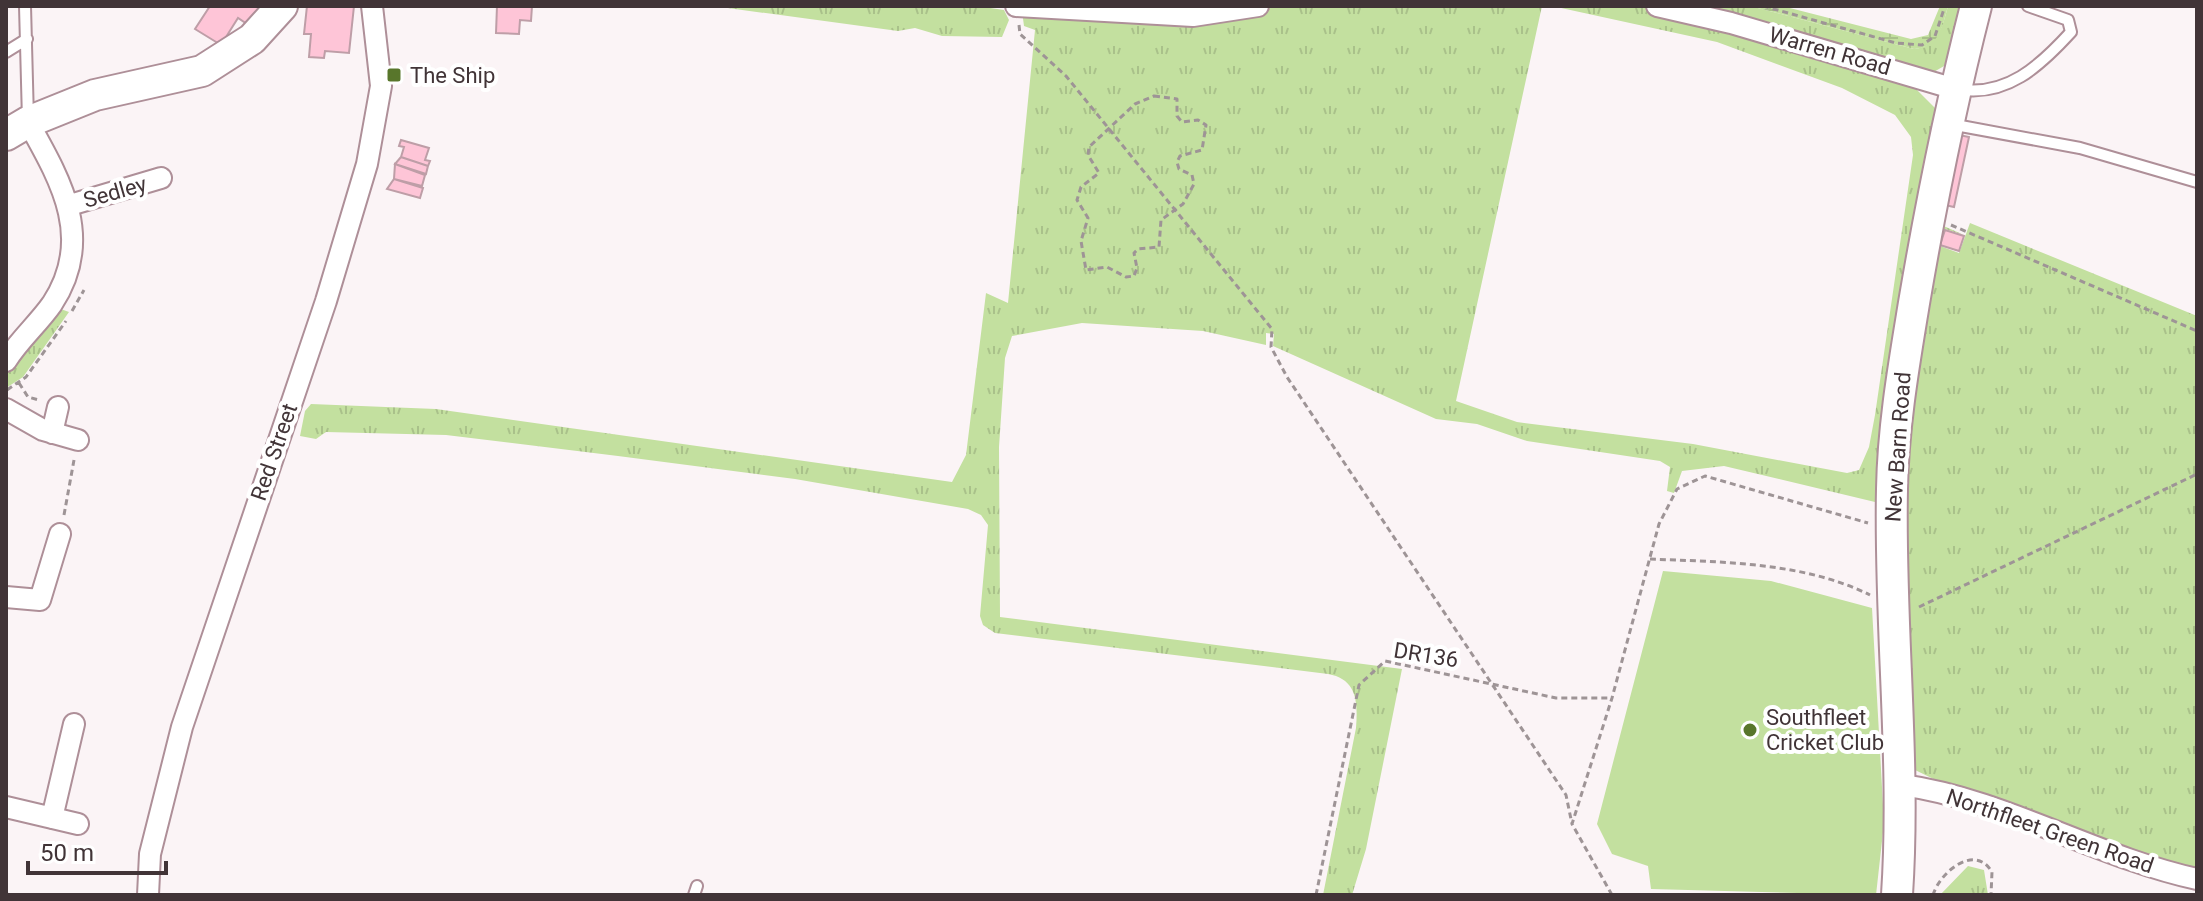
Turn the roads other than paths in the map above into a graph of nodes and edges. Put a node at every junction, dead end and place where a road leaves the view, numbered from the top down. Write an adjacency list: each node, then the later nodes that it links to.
1 (25, 6): 9 (lane)
2 (282, 6): 13 (street)
3 (372, 6): 30 (street, Red Street)
4 (1258, 6): 8 (street)
5 (1657, 6): 11 (street, Warren Road)
6 (1976, 6): 11 (street, New Barn Road)
7 (2028, 6): 11 (lane)
8 (1017, 10)
9 (27, 39): 10 (lane); 13 (lane)
10 (6, 52)
11 (1955, 89): 12 (street, New Barn Road)
12 (1948, 124): 15 (lane); 25 (street, New Barn Road)
13 (17, 128): 16 (street, Sedley)
14 (161, 178): 16 (street, Sedley)
15 (2197, 182)
16 (70, 205): 17 (street, Sedley)
17 (6, 361)
18 (58, 407): 20 (street)
19 (6, 409): 20 (street)
20 (52, 433): 21 (street)
21 (78, 440)
22 (60, 534): 23 (street)
23 (6, 597)
24 (74, 724): 27 (street)
25 (1902, 785): 29 (street, Northfleet Green Road); 31 (street, New Barn Road)
26 (6, 807): 27 (street)
27 (52, 818): 28 (street)
28 (78, 824)
29 (2197, 879)
30 (148, 895)
31 (1897, 895)

